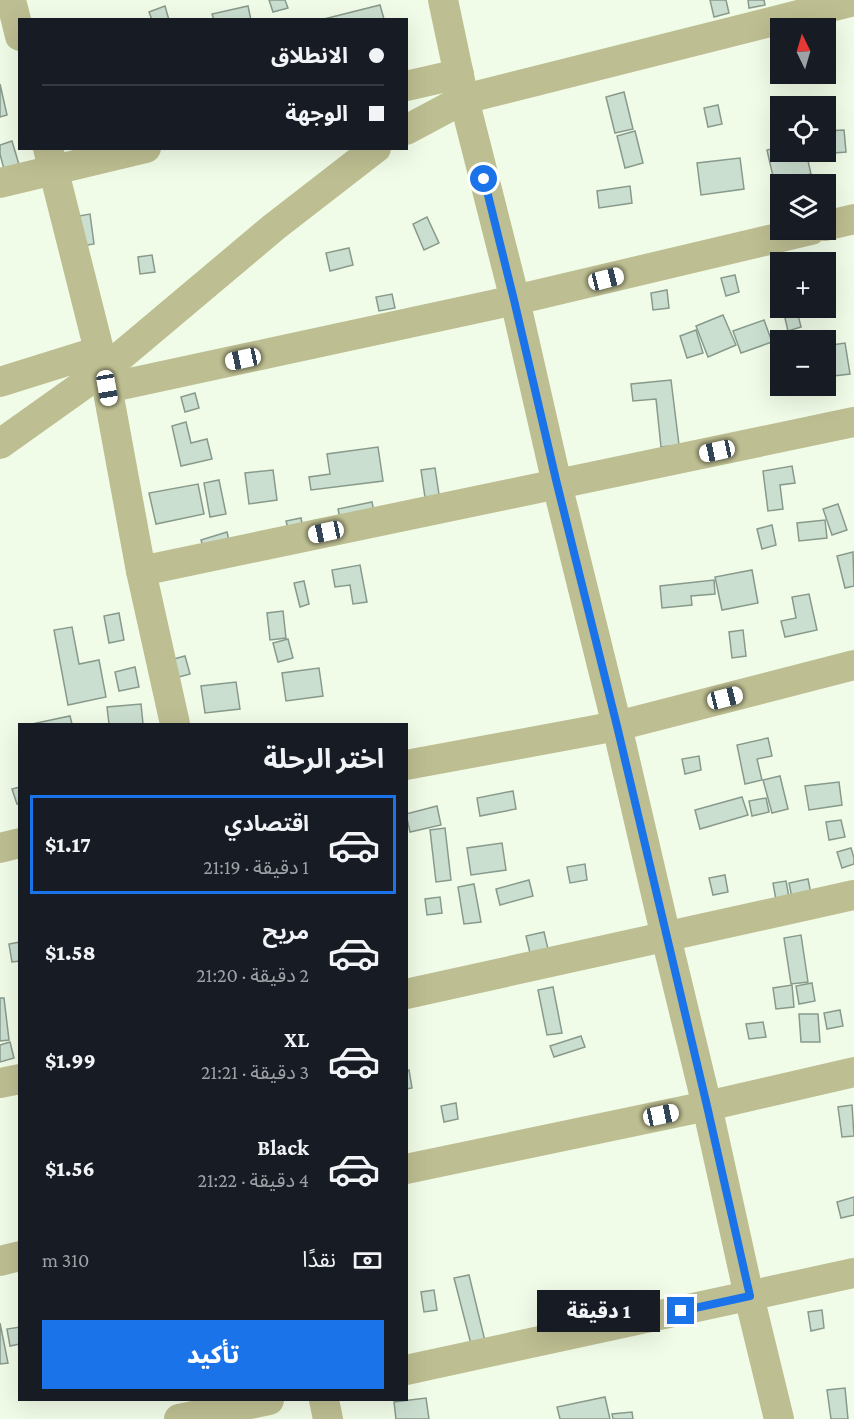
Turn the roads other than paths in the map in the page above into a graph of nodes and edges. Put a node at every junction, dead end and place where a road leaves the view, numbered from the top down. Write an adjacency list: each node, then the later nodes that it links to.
1 (10, 0): 4 (street)
2 (443, 0): 6 (street)
3 (854, 1): 6 (street)
4 (18, 29)
5 (408, 86): 6 (street)
6 (461, 87): 7 (street); 15 (street)
7 (408, 128)
8 (130, 150): 10 (street)
9 (373, 150): 16 (street)
10 (51, 160): 11 (street); 16 (street)
11 (0, 183)
12 (854, 219): 13 (street)
13 (836, 223)
14 (770, 240): 15 (street)
15 (514, 300): 16 (street); 20 (street)
16 (104, 370): 17 (street); 19 (street); 21 (street)
17 (0, 382)
18 (854, 422): 20 (street)
19 (0, 444)
20 (557, 484): 21 (street); 24 (street)
21 (141, 571): 23 (street)
22 (854, 665): 24 (street)
23 (174, 723)
24 (617, 726): 25 (street); 29 (street)
25 (408, 765)
26 (18, 843): 27 (street)
27 (0, 847)
28 (854, 895): 29 (street)
29 (666, 938): 30 (street); 34 (street)
30 (408, 994)
31 (854, 1072): 34 (street)
32 (18, 1079): 33 (street)
33 (0, 1083)
34 (707, 1106): 35 (street); 39 (street)
35 (408, 1169)
36 (18, 1256): 37 (street)
37 (0, 1261)
38 (854, 1273): 39 (street)
39 (750, 1296): 40 (street); 45 (street)
40 (408, 1370)
41 (264, 1401): 43 (street)
42 (324, 1401): 44 (street)
43 (184, 1418)
44 (328, 1419)
45 (779, 1419)

